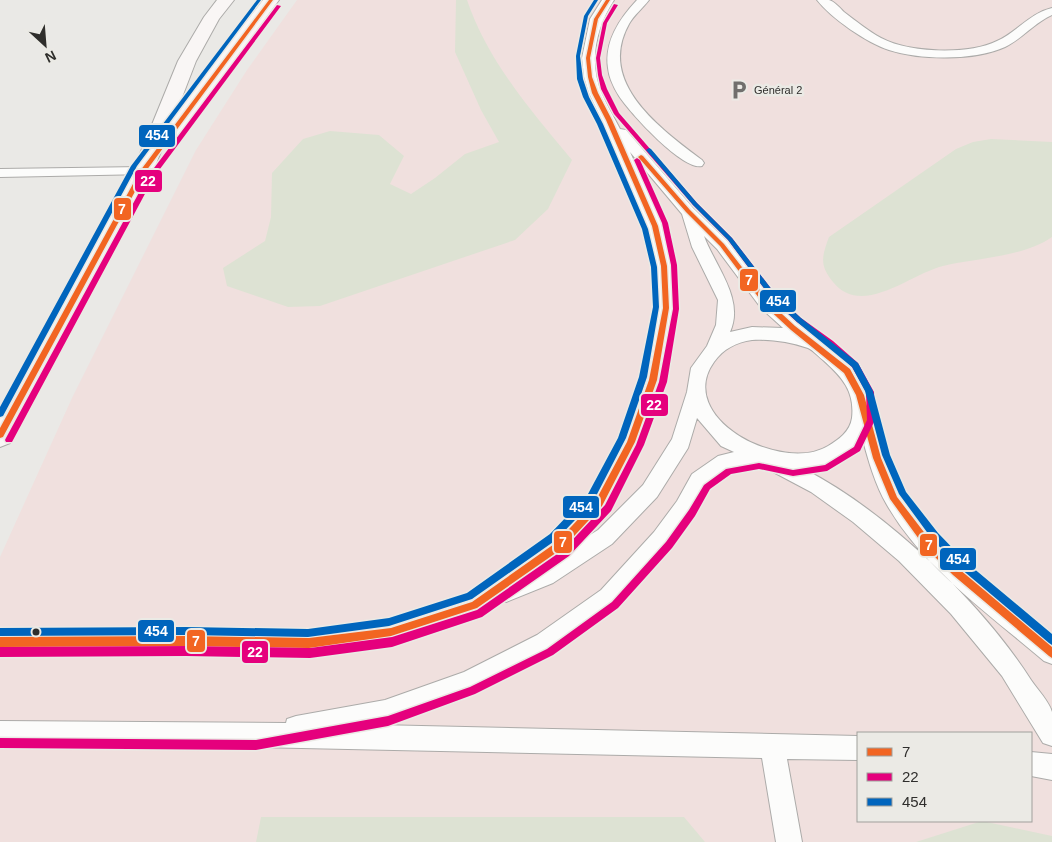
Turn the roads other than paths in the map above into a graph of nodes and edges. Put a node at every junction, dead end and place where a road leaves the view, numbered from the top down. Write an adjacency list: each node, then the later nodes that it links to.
1 (226, 0): 9 (main road)
2 (271, 0): 9 (main road)
3 (608, 0): 7 (lane)
4 (643, 0): 8 (lane)
5 (823, 0): 6 (lane)
6 (1052, 11)
7 (609, 120): 11 (lane); 18 (lane)
8 (697, 163)
9 (143, 171): 10 (lane); 16 (main road)
10 (0, 173)
11 (688, 211): 12 (lane); 13 (lane)
12 (714, 349): 13 (lane); 14 (lane)
13 (824, 351): 15 (lane)
14 (696, 392): 17 (lane); 18 (lane)
15 (860, 395): 17 (lane); 20 (lane)
16 (0, 435)
17 (759, 456): 22 (lane); 23 (lane)
18 (474, 606): 19 (lane)
19 (0, 642)
20 (1052, 653)
21 (0, 733): 23 (lane)
22 (1052, 734)
23 (255, 735): 24 (lane)
24 (772, 747): 25 (lane); 28 (lane)
25 (857, 748)
26 (1032, 764): 27 (lane)
27 (1052, 767)
28 (789, 842)

